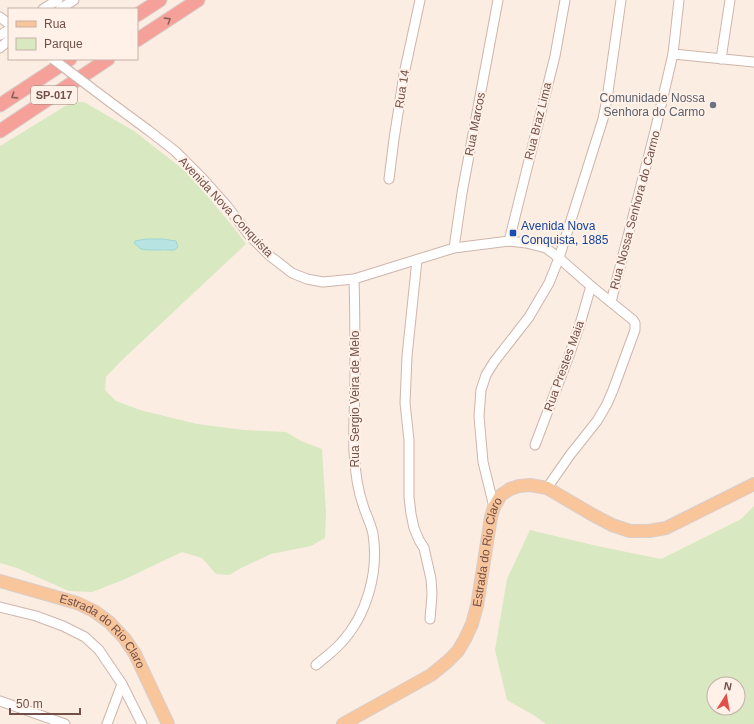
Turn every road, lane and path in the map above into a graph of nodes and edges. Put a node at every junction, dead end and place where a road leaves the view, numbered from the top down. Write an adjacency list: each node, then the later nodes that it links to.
1 (58, 0): 11 (street)
2 (74, 0): 12 (street)
3 (160, 0): 13 (highway)
4 (198, 0): 16 (highway, one-way to 4)
5 (420, 0): 27 (street, Rua 14)
6 (498, 0): 29 (street, Rua Marcos)
7 (565, 0): 28 (street, Rua Braz Lima)
8 (621, 0): 30 (street)
9 (679, 0): 19 (street, Rua Nossa Senhora do Carmo)
10 (730, 0): 20 (street)
11 (45, 8)
12 (62, 8)
13 (138, 14)
14 (0, 16): 15 (street)
15 (8, 23)
16 (138, 39)
17 (8, 41): 18 (street)
18 (0, 48)
19 (673, 54): 20 (street); 34 (street, Rua Nossa Senhora do Carmo)
20 (721, 59): 24 (street)
21 (54, 60): 32 (street, Avenida Nova Conquista, bridge)
22 (68, 60): 25 (highway, SP-017, one-way to 25)
23 (106, 60): 26 (highway, SP-017)
24 (754, 62)
25 (0, 105)
26 (0, 131)
27 (389, 179)
28 (509, 241): 29 (street, Avenida Nova Conquista); 30 (street, Avenida Nova Conquista)
29 (454, 248): 31 (street, Avenida Nova Conquista)
30 (559, 258): 33 (street, Avenida Nova Conquista); 38 (street)
31 (417, 260): 32 (street, Avenida Nova Conquista); 41 (street)
32 (354, 279): 42 (street, Rua Sergio Veira de Melo)
33 (591, 286): 34 (street, Avenida Nova Conquista); 35 (street, Rua Prestes Maia)
34 (611, 302): 37 (street, Avenida Nova Conquista)
35 (535, 445)
36 (754, 484): 37 (main road, Estrada do Rio Claro)
37 (547, 488): 38 (main road, Estrada do Rio Claro)
38 (494, 507): 49 (main road, Estrada do Rio Claro)
39 (0, 581): 48 (main road, Estrada do Rio Claro)
40 (0, 607): 43 (street)
41 (430, 619)
42 (316, 665)
43 (122, 684): 46 (street); 47 (street)
44 (0, 701): 45 (street)
45 (65, 724)
46 (108, 724)
47 (142, 724)
48 (168, 724)
49 (343, 724)

